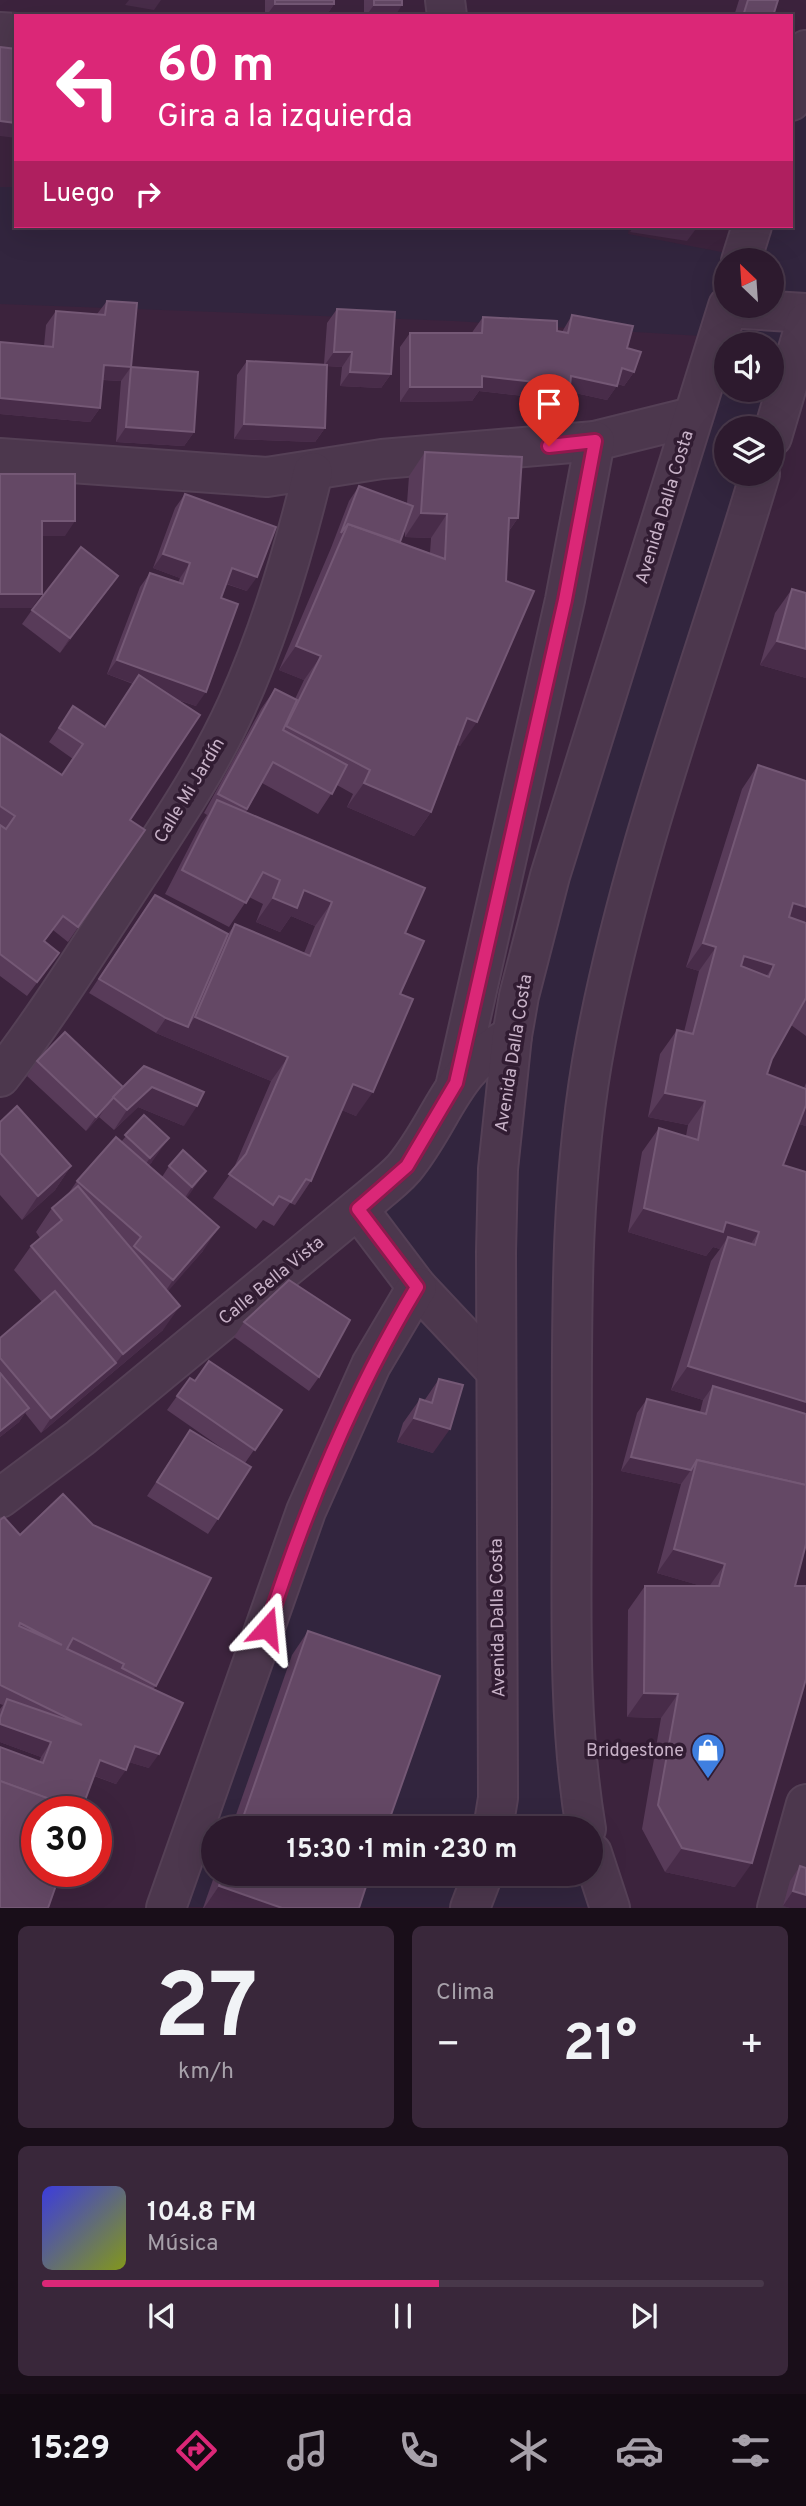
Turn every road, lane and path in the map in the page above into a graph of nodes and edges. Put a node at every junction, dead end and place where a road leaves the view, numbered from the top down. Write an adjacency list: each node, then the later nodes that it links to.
1 (806, 50): 2 (street)
2 (793, 93)
3 (751, 228): 4 (street)
4 (745, 248)
5 (784, 311): 6 (street)
6 (806, 313)
7 (724, 318): 10 (street, Avenida Dalla Costa)
8 (803, 345): 9 (street)
9 (779, 416)
10 (692, 417): 11 (street); 15 (street, Avenida Dalla Costa)
11 (595, 441): 13 (street); 17 (street)
12 (0, 458): 13 (street)
13 (313, 472): 16 (street, Calle Mi Jardín)
14 (757, 486): 24 (street)
15 (512, 1036): 17 (street, Calle Bella Vista); 20 (street, Avenida Dalla Costa)
16 (0, 1077)
17 (456, 1083): 18 (street, Calle Bella Vista)
18 (358, 1209): 19 (street); 21 (street, Calle Bella Vista)
19 (417, 1287): 20 (street); 27 (street)
20 (496, 1371): 23 (street, Avenida Dalla Costa)
21 (0, 1498)
22 (806, 1804): 30 (street)
23 (495, 1816)
24 (585, 1816)
25 (478, 1886): 28 (street)
26 (603, 1886): 29 (street)
27 (166, 1908)
28 (470, 1908)
29 (610, 1908)
30 (777, 1908)

